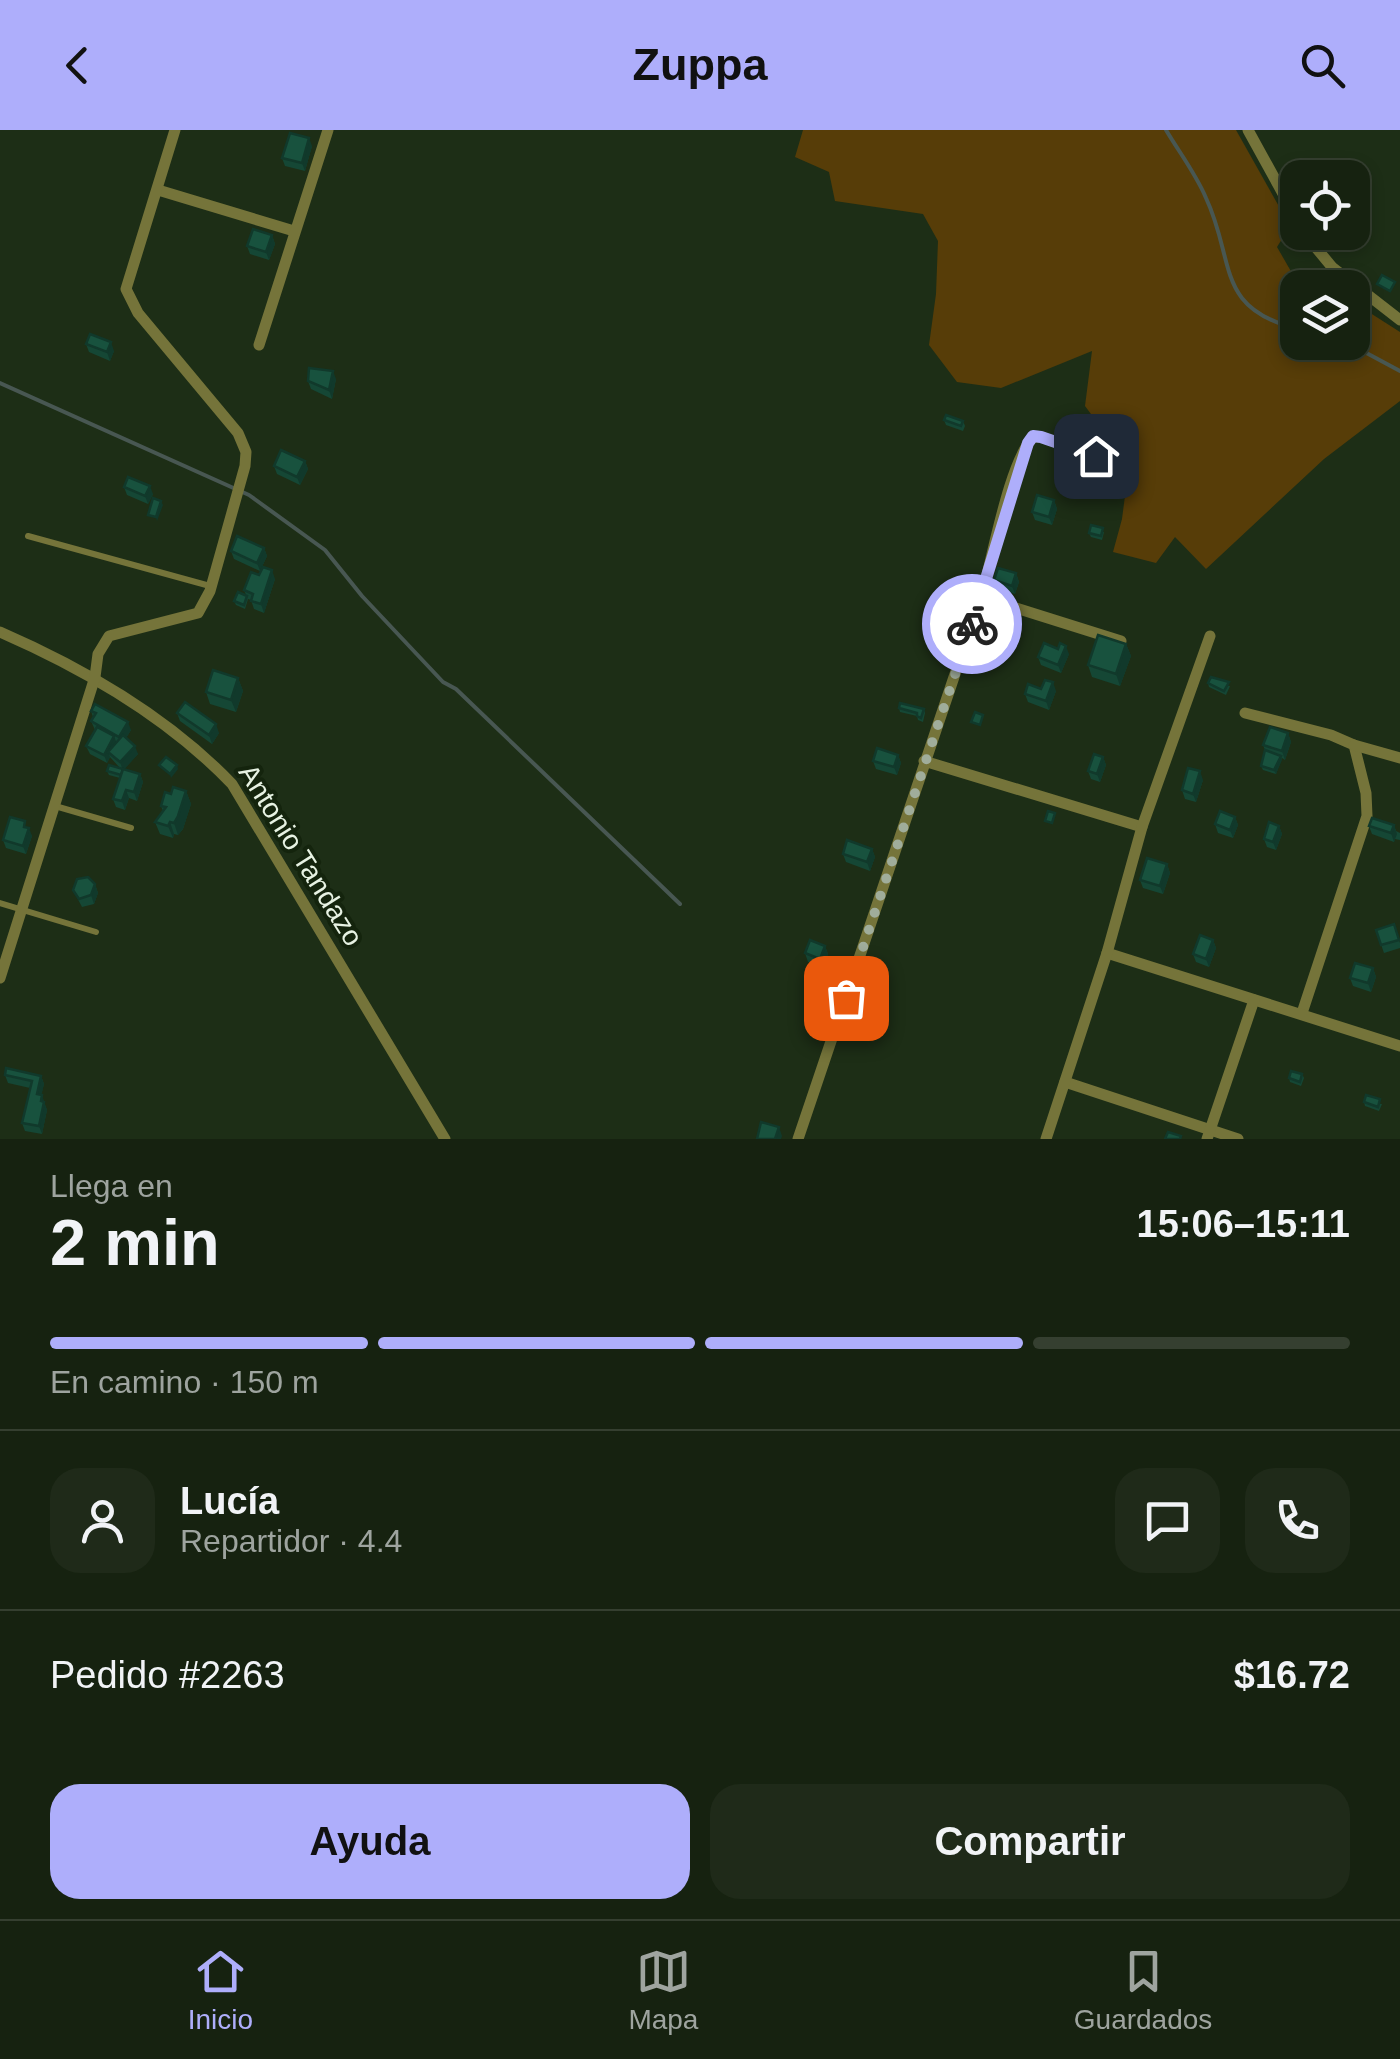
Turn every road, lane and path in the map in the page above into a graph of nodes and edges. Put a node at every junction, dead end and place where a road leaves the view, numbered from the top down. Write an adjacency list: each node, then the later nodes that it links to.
1 (176, 130): 5 (street)
2 (328, 130): 6 (street)
3 (1248, 130): 4 (street)
4 (1280, 188)
5 (158, 190): 6 (street); 12 (street)
6 (294, 231): 9 (street)
7 (1318, 250): 8 (street)
8 (1400, 320)
9 (259, 345)
10 (1096, 456): 13 (street)
11 (28, 536): 12 (lane)
12 (212, 586): 17 (street)
13 (981, 598): 16 (street); 21 (street)
14 (0, 632): 17 (street, Antonio Tandazo)
15 (1210, 636): 23 (street)
16 (1122, 642)
17 (95, 676): 22 (street); 35 (street, Antonio Tandazo)
18 (1244, 713): 19 (street)
19 (1354, 744): 20 (street); 31 (street)
20 (1400, 758)
21 (924, 762): 23 (street); 36 (street)
22 (54, 806): 24 (lane); 26 (street)
23 (1142, 827): 28 (street)
24 (131, 828)
25 (0, 903): 26 (lane)
26 (22, 909): 27 (lane); 29 (street)
27 (96, 932)
28 (1107, 953): 30 (street); 33 (street)
29 (0, 978)
30 (1254, 1000): 31 (street); 34 (street)
31 (1302, 1013): 32 (street)
32 (1400, 1046)
33 (1064, 1082): 34 (street); 37 (street)
34 (1208, 1134): 38 (street)
35 (445, 1139)
36 (798, 1139)
37 (1046, 1139)
38 (1238, 1139)

